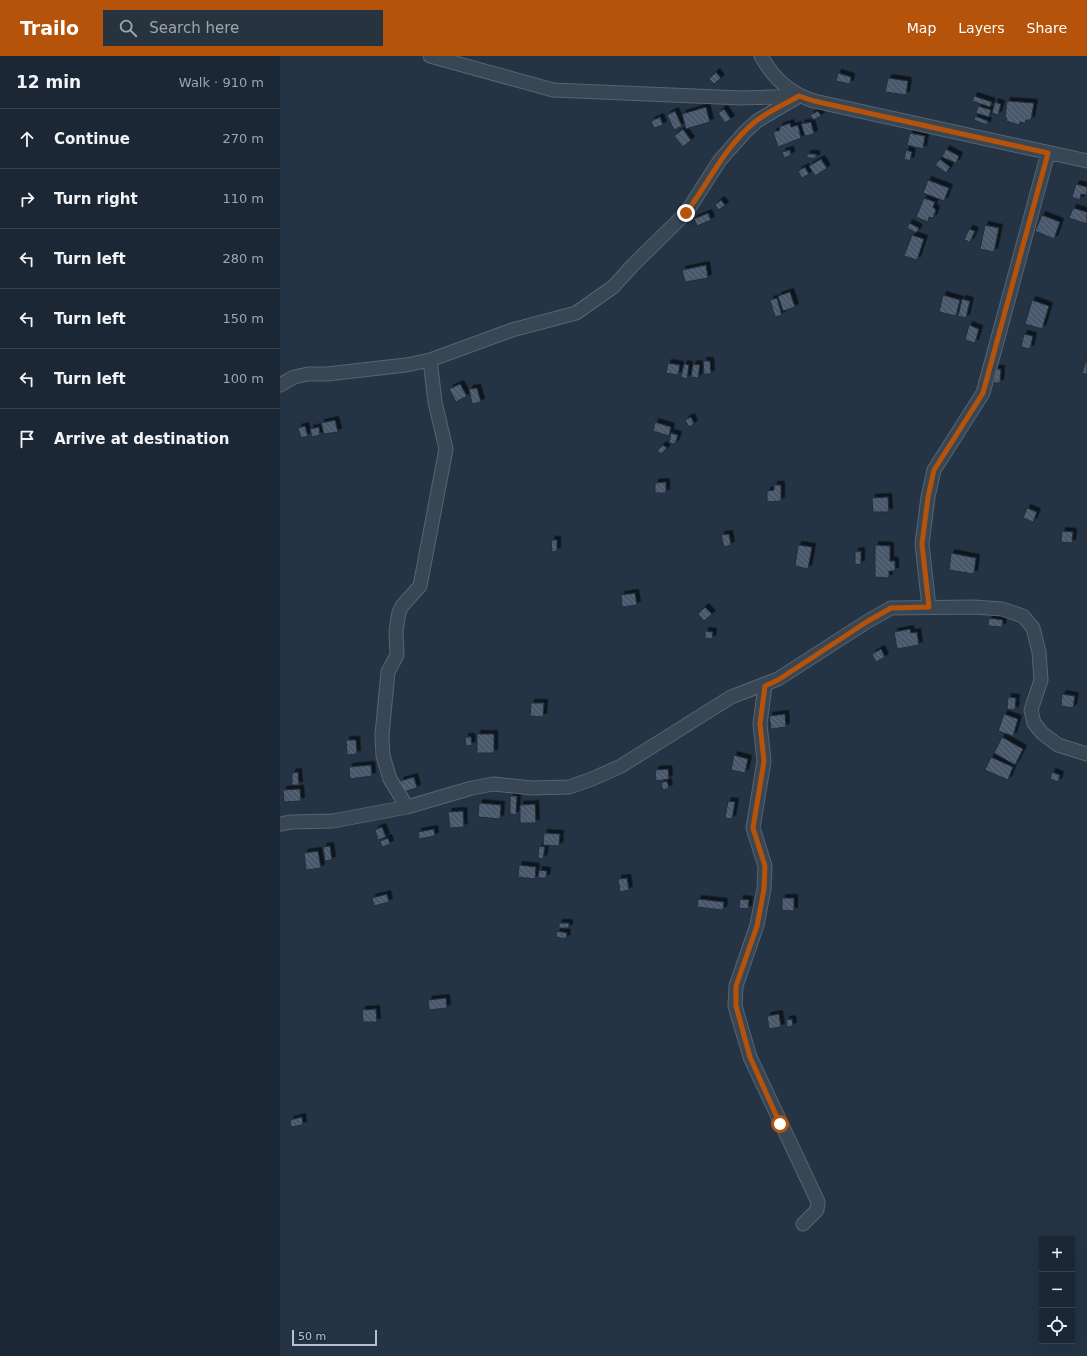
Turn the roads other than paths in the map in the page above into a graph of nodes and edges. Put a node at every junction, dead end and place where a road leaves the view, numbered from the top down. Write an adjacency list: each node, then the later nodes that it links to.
1 (430, 56): 3 (street)
2 (761, 56): 3 (street)
3 (799, 96): 4 (street); 6 (street)
4 (1048, 153): 5 (street); 8 (street)
5 (1087, 161)
6 (430, 360): 7 (street); 11 (street)
7 (280, 385)
8 (929, 607): 9 (street); 10 (street)
9 (765, 686): 11 (street); 13 (street)
10 (1087, 754)
11 (407, 807): 12 (street)
12 (280, 824)
13 (803, 1224)

